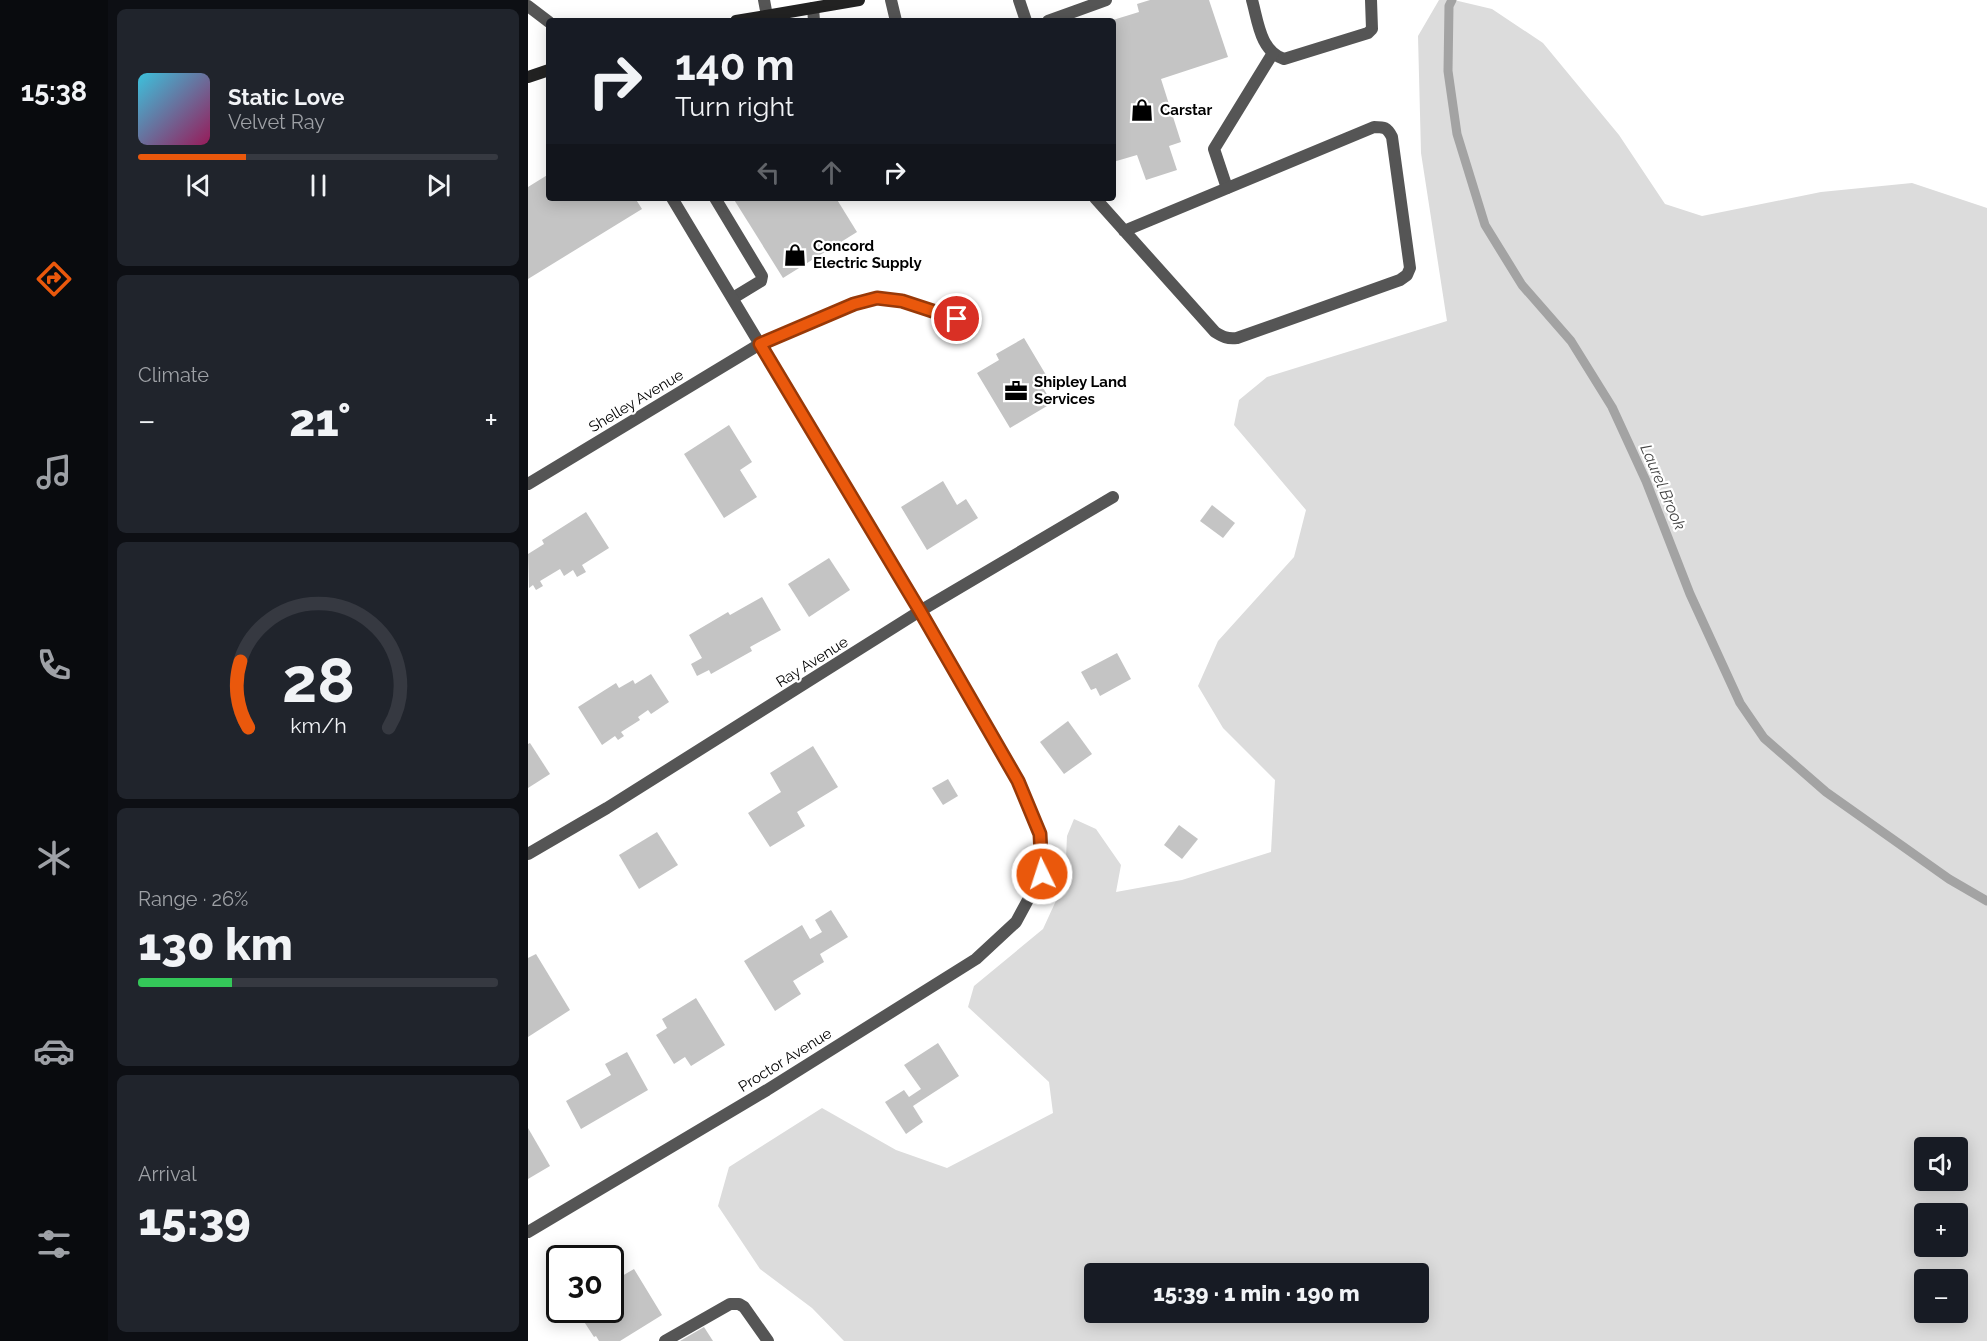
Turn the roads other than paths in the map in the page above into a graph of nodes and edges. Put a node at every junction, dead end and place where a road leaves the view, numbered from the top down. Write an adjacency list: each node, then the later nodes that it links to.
1 (764, 0): 10 (street)
2 (859, 0): 9 (main road)
3 (891, 0): 13 (street)
4 (1018, 0): 14 (street)
5 (1106, 0): 15 (street)
6 (1252, 0): 17 (street)
7 (1371, 0): 17 (street)
8 (528, 6): 16 (street)
9 (813, 8): 10 (main road); 12 (street)
10 (767, 16): 11 (main road)
11 (755, 18)
12 (814, 18)
13 (895, 18)
14 (1025, 18)
15 (1056, 18)
16 (546, 20)
17 (1273, 53): 20 (street)
18 (546, 71): 19 (main road)
19 (528, 77)
20 (1227, 188): 24 (street); 24 (street)
21 (674, 201): 25 (street, Proctor Avenue)
22 (717, 201): 25 (street)
23 (1098, 201): 24 (street)
24 (1124, 231)
25 (733, 298): 27 (street, Proctor Avenue)
26 (957, 319): 27 (street, Shelley Avenue)
27 (760, 344): 28 (street, Shelley Avenue); 30 (street, Proctor Avenue)
28 (528, 484)
29 (1113, 497): 30 (street, Ray Avenue)
30 (920, 611): 31 (street, Ray Avenue); 32 (street, Proctor Avenue)
31 (528, 854)
32 (528, 1232)
33 (665, 1341): 34 (street)
34 (768, 1341)

